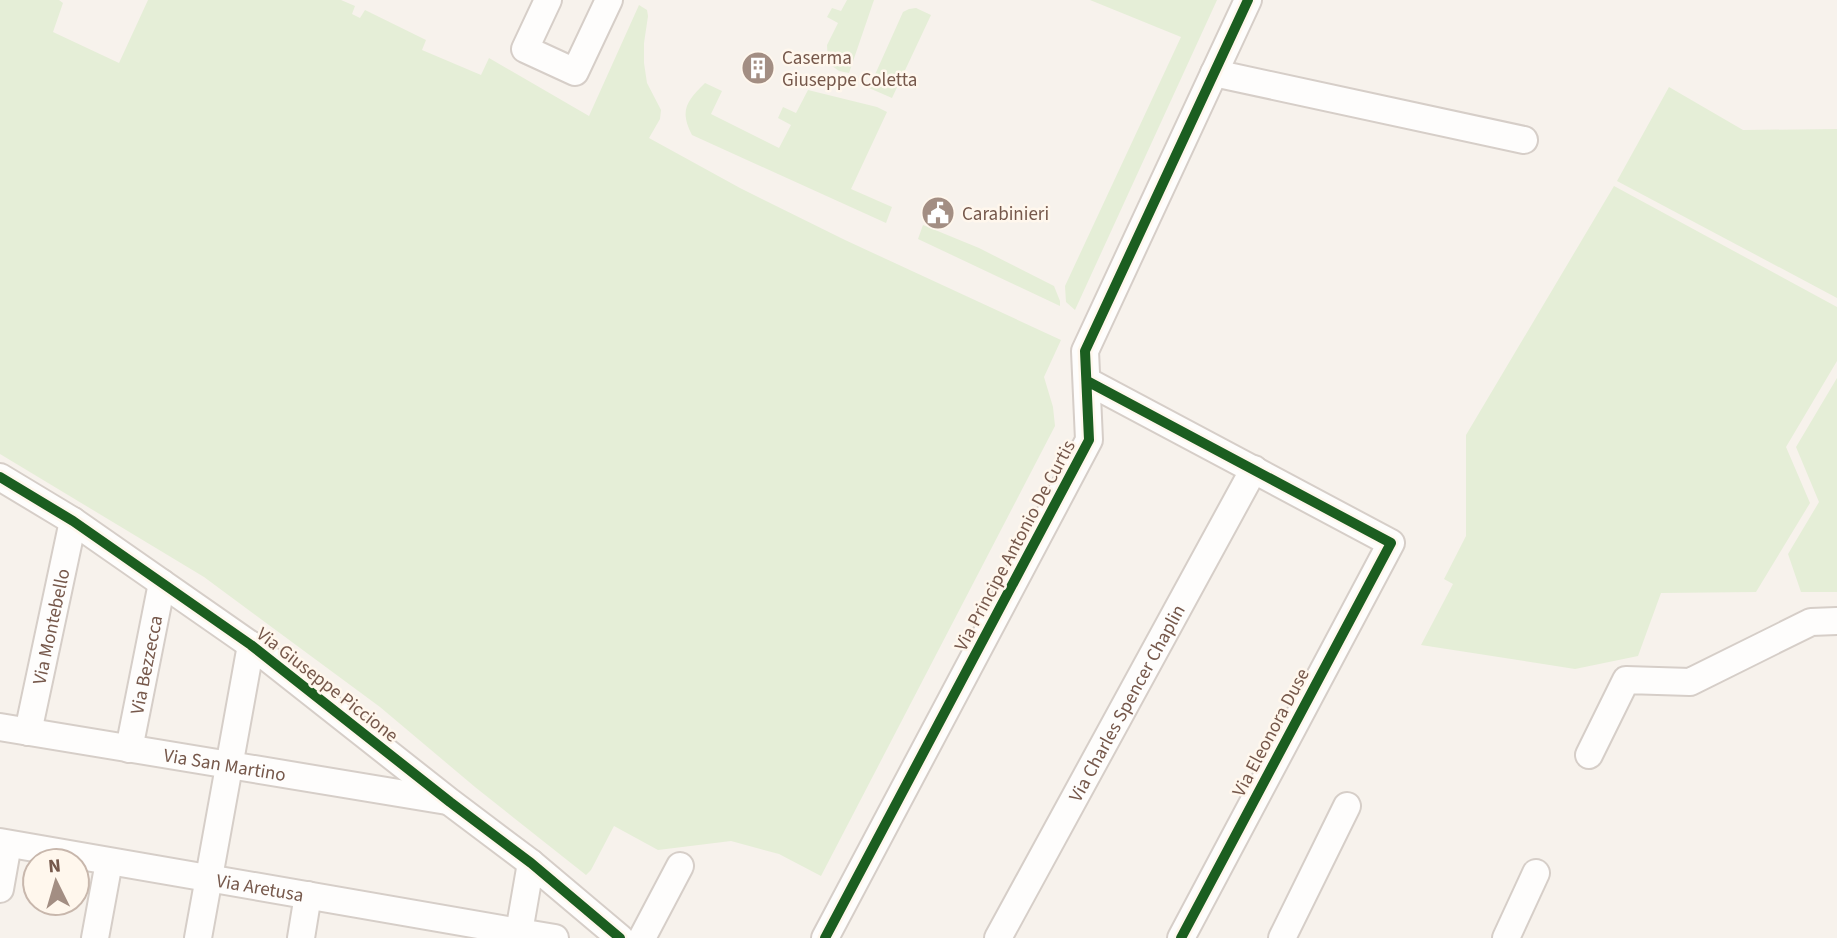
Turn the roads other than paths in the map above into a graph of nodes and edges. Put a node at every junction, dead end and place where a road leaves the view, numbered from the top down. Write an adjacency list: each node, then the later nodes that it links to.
1 (548, 0): 2 (street)
2 (609, 0)
3 (1248, 0): 4 (street, Via Principe Antonio De Curtis)
4 (1214, 72): 5 (street); 6 (street, Via Principe Antonio De Curtis)
5 (1524, 140)
6 (1087, 381): 7 (street); 36 (street, Via Principe Antonio De Curtis)
7 (1254, 469): 37 (street, Via Charles Spencer Chaplin); 38 (street, Via Eleonora Duse)
8 (0, 477): 9 (street, Via Giuseppe Piccione)
9 (72, 521): 10 (street, Via Giuseppe Piccione); 14 (street, Via Montebello)
10 (162, 583): 12 (street, Via Giuseppe Piccione); 15 (street, Via Bezzecca)
11 (1837, 621): 16 (street)
12 (251, 645): 17 (street); 18 (street, Via Giuseppe Piccione)
13 (0, 727): 14 (street, Via San Martino)
14 (28, 732): 15 (street, Via San Martino)
15 (129, 749): 17 (street, Via San Martino)
16 (1588, 755)
17 (229, 765): 18 (street, Via San Martino); 25 (street)
18 (450, 802): 22 (street, Via Giuseppe Piccione)
19 (1347, 806): 39 (street)
20 (4, 843): 21 (street, Via Aretusa); 26 (street)
21 (109, 862): 25 (street, Via Aretusa); 30 (street)
22 (531, 863): 29 (street); 34 (street, Via Giuseppe Piccione)
23 (680, 866): 35 (street)
24 (1536, 873): 40 (street)
25 (208, 878): 27 (street, Via Aretusa); 31 (street)
26 (0, 889)
27 (308, 895): 28 (street, Via Aretusa); 32 (street)
28 (408, 926): 29 (street, Via Aretusa)
29 (519, 935): 33 (street, Via Aretusa)
30 (95, 938)
31 (198, 938)
32 (301, 938)
33 (555, 938)
34 (620, 938)
35 (642, 938)
36 (825, 938)
37 (998, 938)
38 (1181, 938)
39 (1282, 938)
40 (1506, 938)

